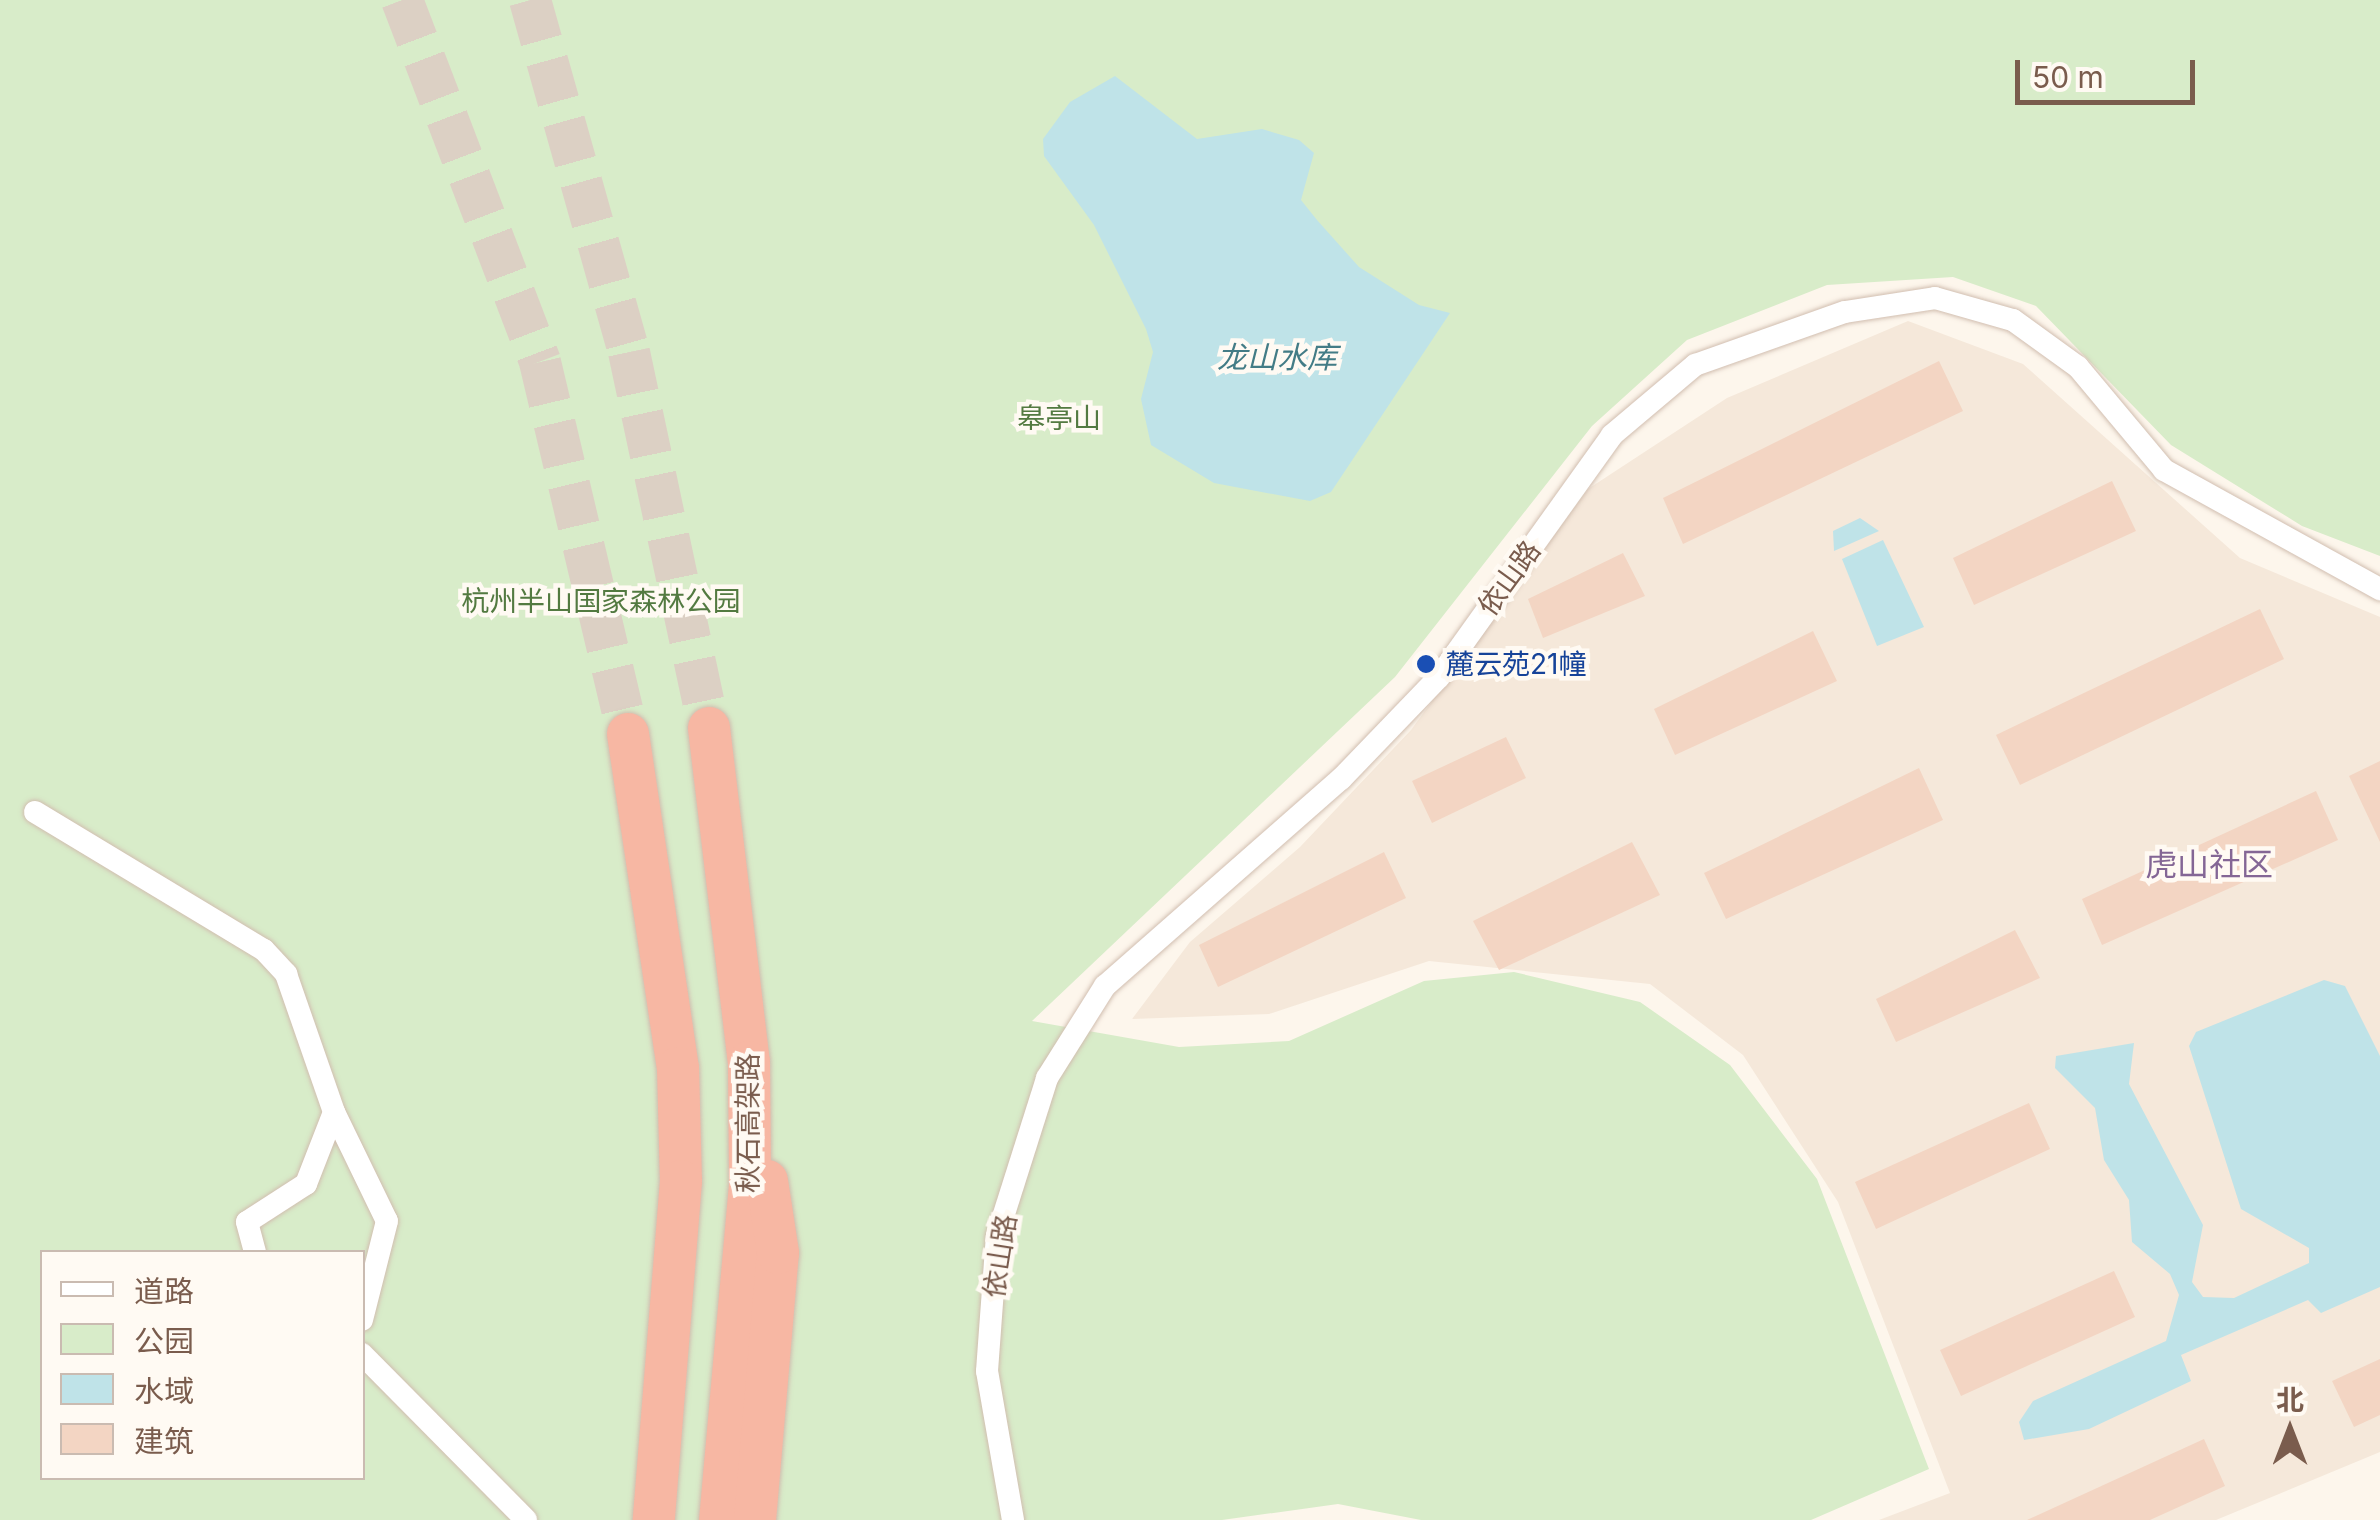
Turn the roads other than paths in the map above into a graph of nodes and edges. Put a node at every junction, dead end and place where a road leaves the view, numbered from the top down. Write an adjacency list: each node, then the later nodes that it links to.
1 (2380, 589): 16 (street, 依山路)
2 (708, 728): 5 (highway, 秋石高架路)
3 (628, 734): 7 (highway)
4 (34, 812): 6 (street)
5 (749, 1062): 14 (highway, 秋石高架路); 15 (highway)
6 (334, 1112): 8 (street); 9 (street)
7 (681, 1181): 12 (highway); 13 (highway)
8 (255, 1250)
9 (365, 1308)
10 (365, 1357): 11 (street)
11 (526, 1520)
12 (627, 1520)
13 (654, 1520)
14 (720, 1520)
15 (755, 1520)
16 (1013, 1520)

